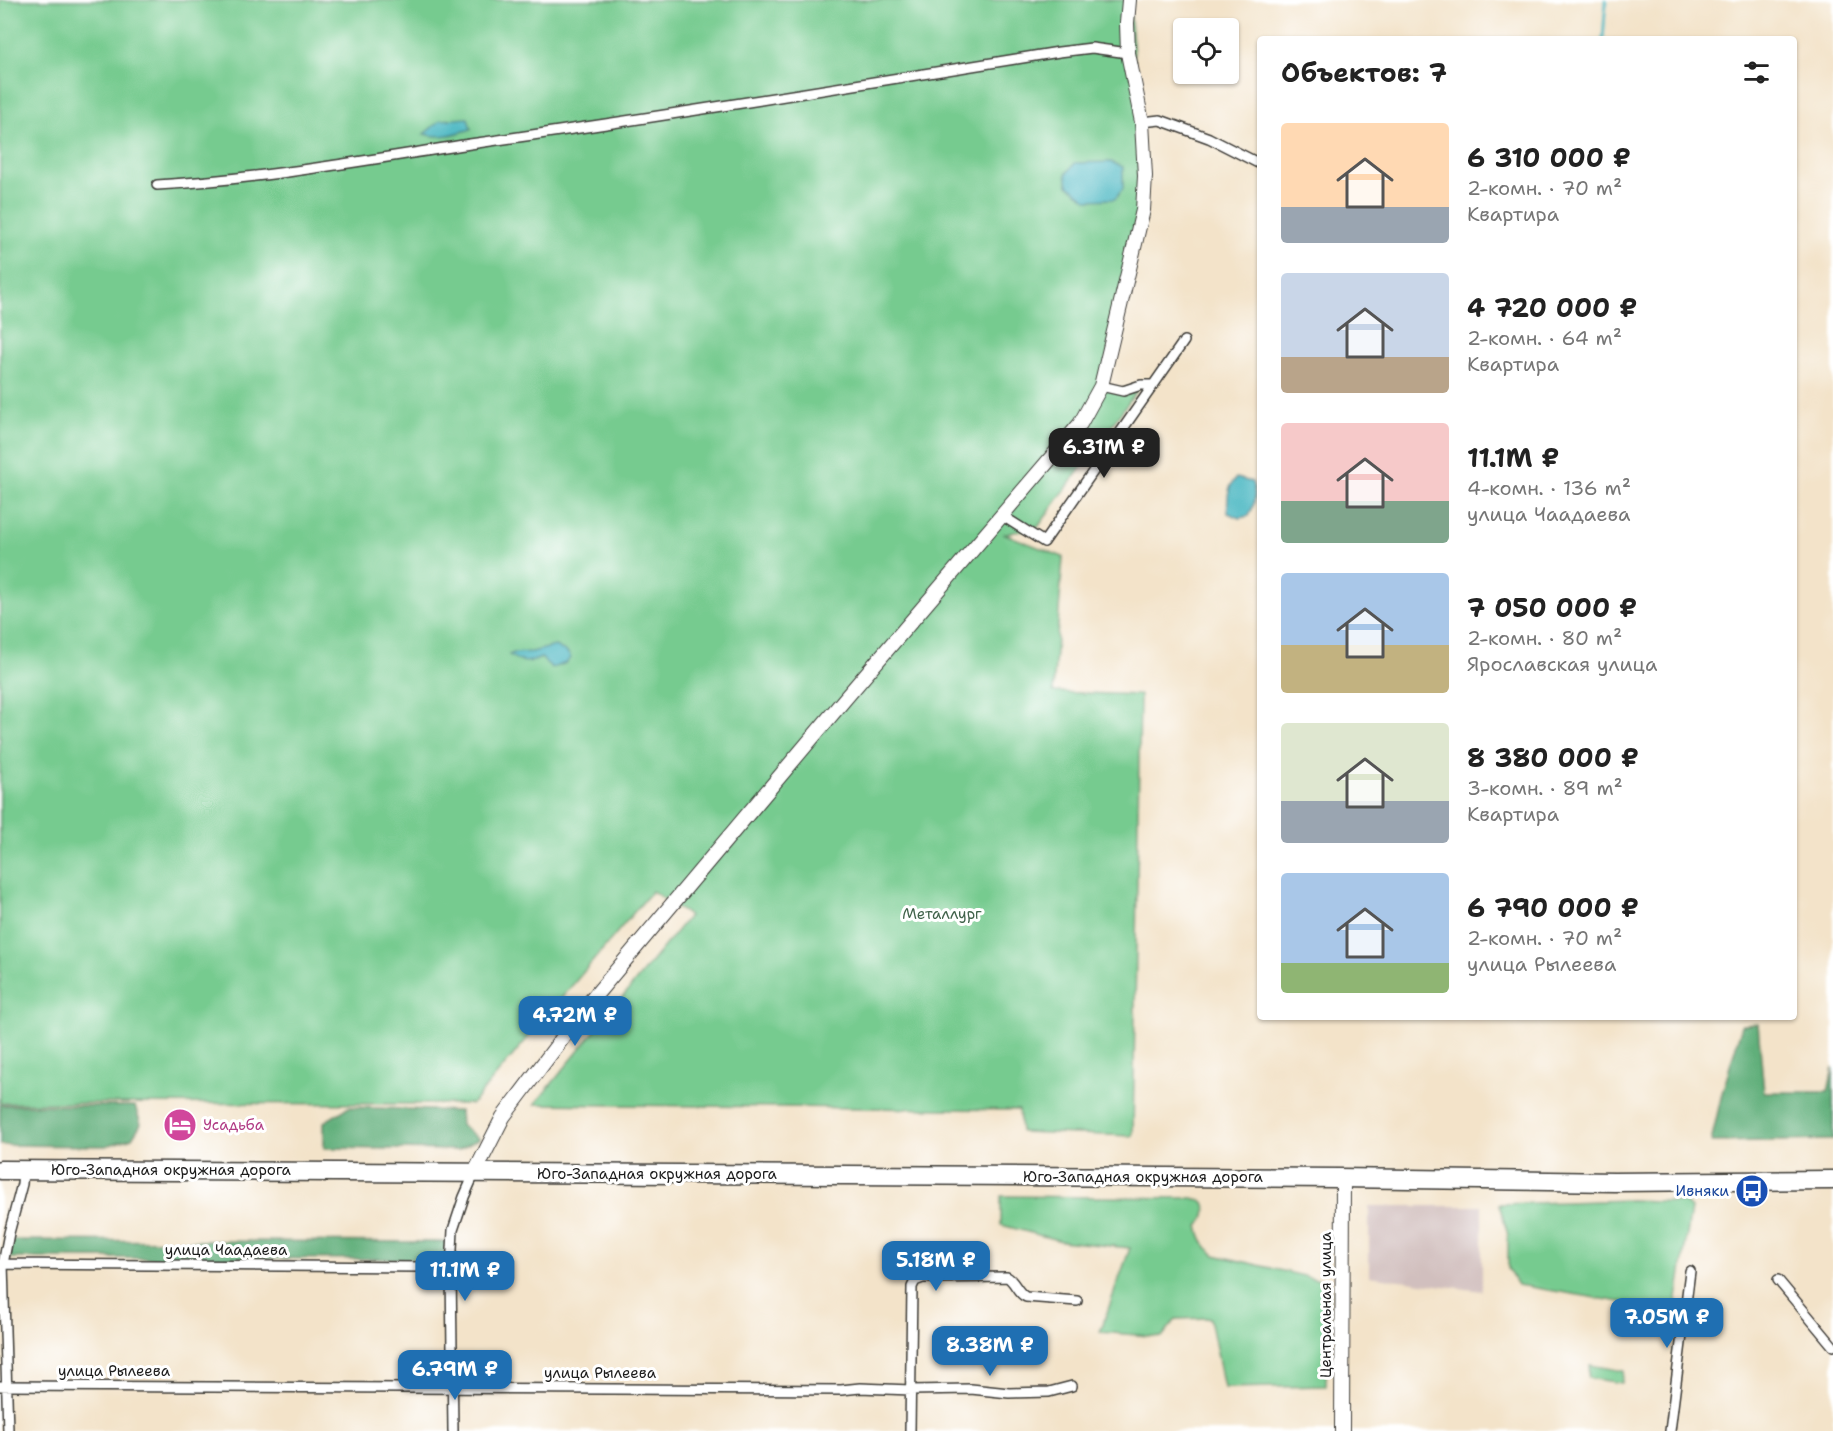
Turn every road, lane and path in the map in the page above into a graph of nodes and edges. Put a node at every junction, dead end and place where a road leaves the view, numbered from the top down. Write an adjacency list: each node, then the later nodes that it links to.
1 (1129, 0): 2 (street)
2 (1128, 53): 3 (street); 5 (street)
3 (1142, 122): 4 (street); 8 (street)
4 (1257, 162)
5 (157, 185)
6 (1184, 341): 7 (street)
7 (1153, 385): 8 (street); 9 (street)
8 (1101, 386): 9 (street)
9 (1001, 515): 12 (street)
10 (0, 1170): 11 (highway, Юго-Западная окружная дорога)
11 (23, 1170): 12 (highway, Юго-Западная окружная дорога); 15 (street)
12 (475, 1172): 13 (highway, Юго-Западная окружная дорога); 16 (street)
13 (1343, 1178): 14 (highway); 28 (street, Центральная улица)
14 (1833, 1180)
15 (2, 1264): 16 (street, улица Чаадаева); 21 (street)
16 (451, 1270): 23 (street)
17 (1690, 1270): 29 (street)
18 (1778, 1280): 20 (street)
19 (1077, 1301): 24 (street)
20 (1833, 1346)
21 (4, 1386): 23 (street, улица Рылеева); 25 (street)
22 (1072, 1386): 24 (street, улица Рылеева)
23 (453, 1388): 24 (street, улица Рылеева); 26 (street)
24 (911, 1390): 27 (street)
25 (8, 1431)
26 (453, 1431)
27 (910, 1431)
28 (1342, 1431)
29 (1670, 1431)

